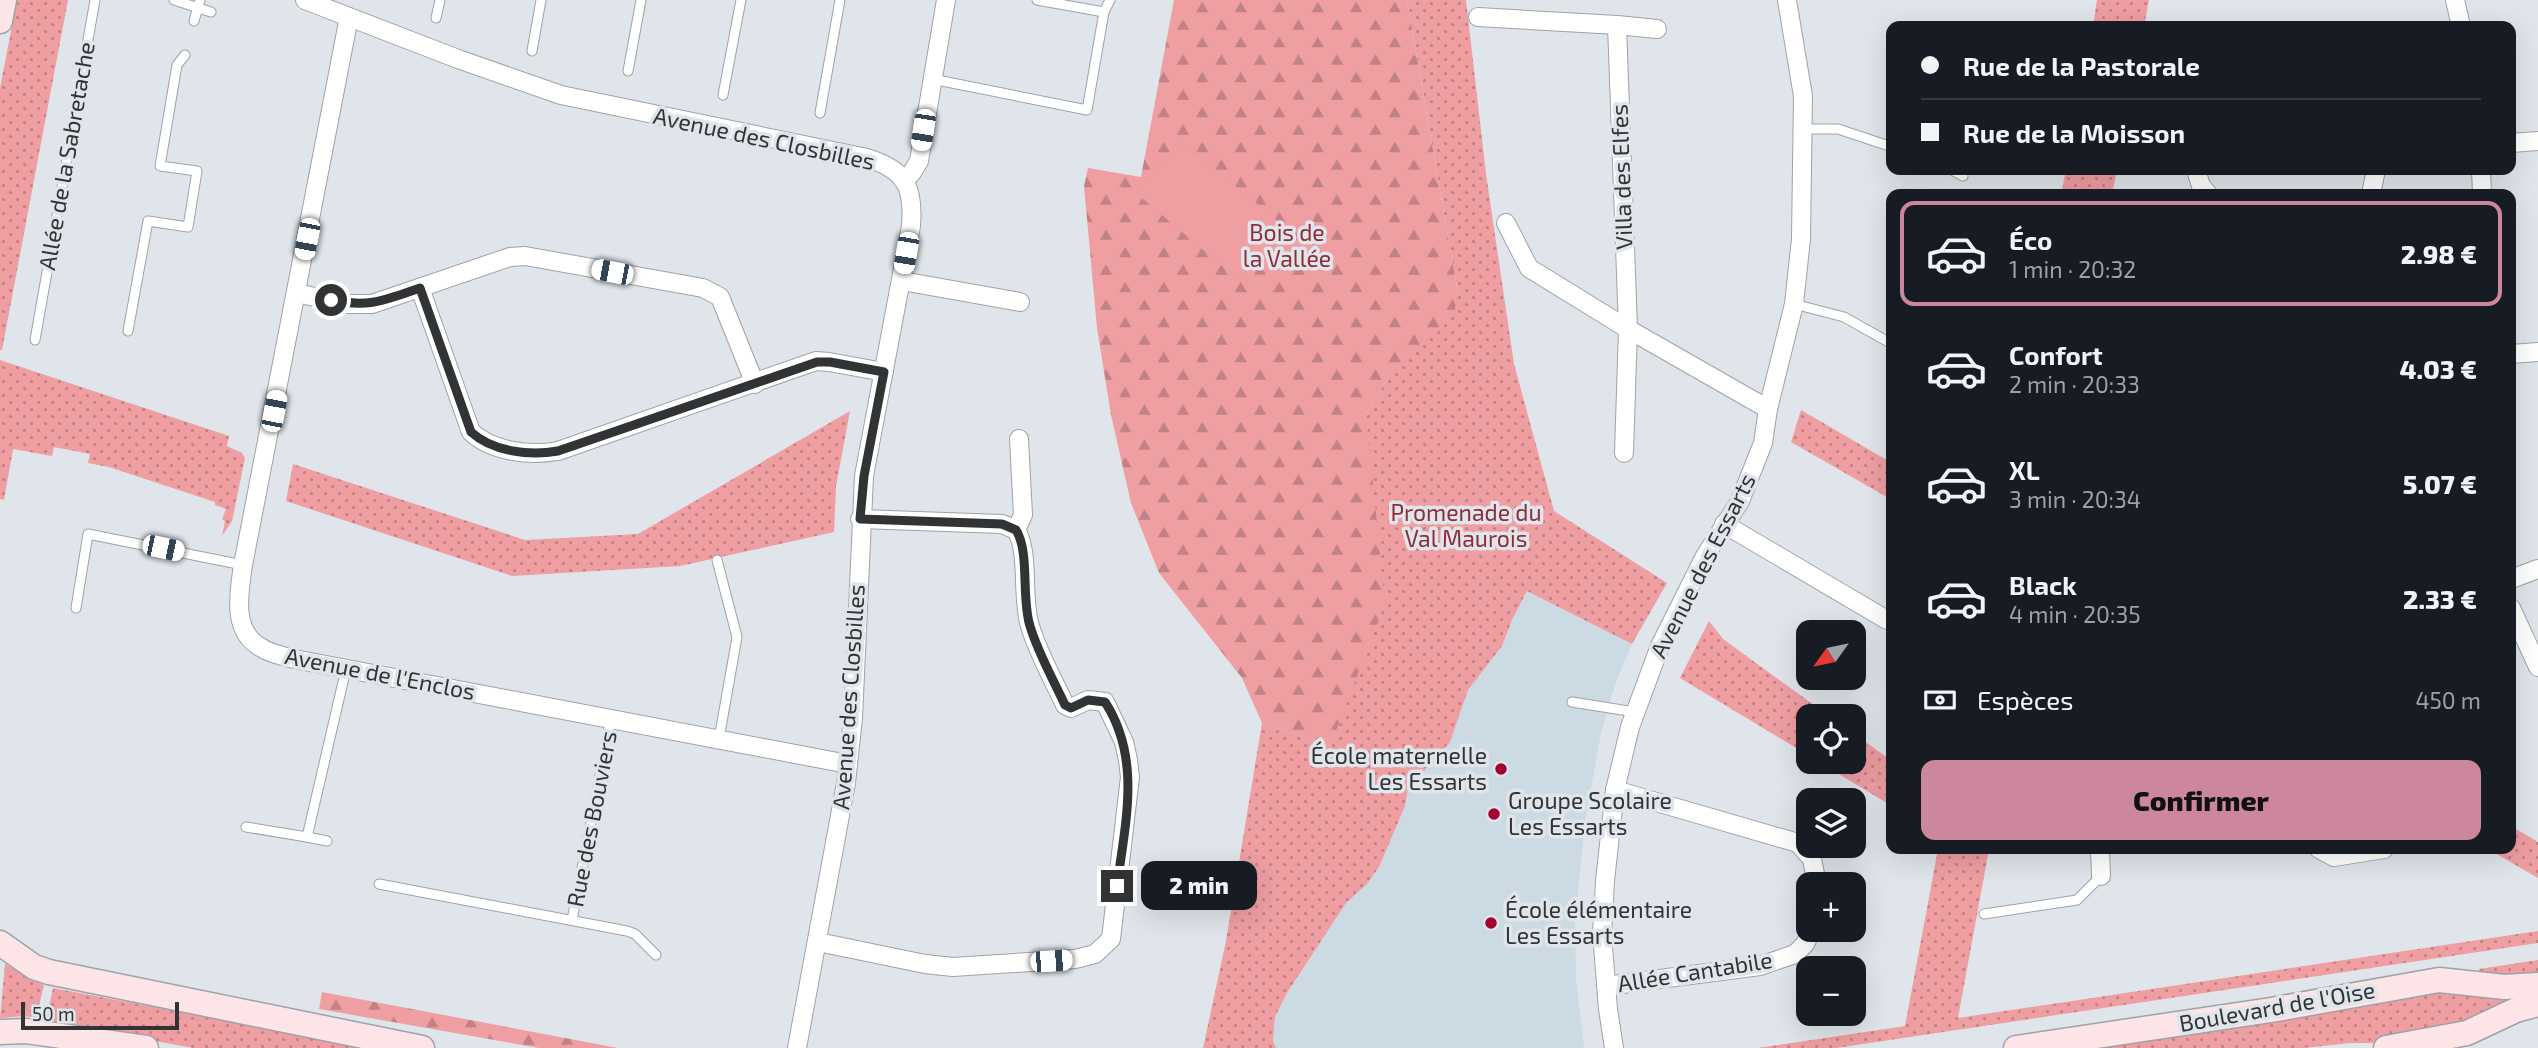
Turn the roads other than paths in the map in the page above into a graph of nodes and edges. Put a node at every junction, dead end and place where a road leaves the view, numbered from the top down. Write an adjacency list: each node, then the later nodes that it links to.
1 (4, 0): 21 (main road)
2 (95, 0): 45 (lane, Allée de la Sabretache)
3 (174, 0): 15 (lane)
4 (305, 0): 18 (street, Avenue des Closbilles)
5 (440, 0): 20 (lane)
6 (541, 0): 26 (lane)
7 (641, 0): 28 (lane)
8 (741, 0): 30 (lane)
9 (840, 0): 31 (lane)
10 (946, 0): 29 (street)
11 (1037, 0): 17 (lane)
12 (1110, 0): 17 (lane)
13 (1787, 0): 32 (street, Avenue des Essarts)
14 (2455, 0): 23 (street)
15 (199, 4): 16 (lane); 22 (lane)
16 (211, 12)
17 (1104, 12): 29 (lane)
18 (349, 17): 36 (street, Avenue des Closbilles); 40 (street, Avenue de l'Enclos)
19 (1478, 17): 24 (street)
20 (436, 18)
21 (0, 21)
22 (194, 21)
23 (2460, 21)
24 (1617, 25): 25 (street); 43 (street, Villa des Elfes)
25 (1657, 29)
26 (531, 51)
27 (185, 55): 44 (lane)
28 (628, 71)
29 (932, 79): 36 (street)
30 (723, 94)
31 (820, 113)
32 (1803, 129): 35 (lane); 42 (street, Avenue des Essarts)
33 (2538, 141): 34 (street)
34 (2516, 143)
35 (1886, 145)
36 (903, 180): 38 (street, Avenue des Closbilles)
37 (1506, 223): 43 (street)
38 (902, 281): 41 (street); 49 (street, Avenue des Closbilles)
39 (420, 288): 40 (street); 50 (street); 50 (street)
40 (296, 293): 58 (street, Avenue de l'Enclos)
41 (1020, 302)
42 (1794, 304): 46 (lane); 51 (street, Avenue des Essarts)
43 (1628, 329): 51 (street); 53 (street, Villa des Elfes)
44 (128, 331)
45 (35, 340)
46 (1886, 341)
47 (2538, 352): 48 (street)
48 (2516, 354)
49 (884, 372): 50 (street); 54 (street, Avenue des Closbilles)
50 (755, 384)
51 (1768, 409): 55 (street, Avenue des Essarts)
52 (1019, 439): 56 (street)
53 (1624, 453)
54 (860, 519): 56 (street); 70 (street, Avenue des Closbilles)
55 (1724, 524): 62 (street); 67 (street, Avenue des Essarts)
56 (1016, 530): 83 (street)
57 (717, 560): 69 (lane)
58 (243, 565): 61 (lane); 65 (street, Avenue de l'Enclos)
59 (2538, 569): 60 (street)
60 (2516, 577)
61 (76, 608)
62 (1886, 619)
63 (2516, 619): 64 (street)
64 (2538, 667)
65 (346, 669): 68 (street, Avenue de l'Enclos); 73 (lane)
66 (1572, 702): 67 (lane)
67 (1635, 712): 71 (street, Avenue des Essarts)
68 (611, 718): 69 (street, Avenue de l'Enclos); 82 (lane, Rue des Bouviers)
69 (719, 739): 70 (street, Avenue de l'Enclos)
70 (848, 764): 83 (street, Avenue des Closbilles)
71 (1615, 790): 78 (street); 88 (street, Avenue des Essarts)
72 (246, 827): 73 (lane)
73 (307, 837): 74 (lane)
74 (327, 841)
75 (2100, 854): 79 (street)
76 (2328, 854): 77 (street)
77 (2353, 854)
78 (1815, 872)
79 (2101, 876): 81 (lane)
80 (379, 884): 82 (lane, Rue des Bouviers)
81 (1984, 914)
82 (572, 920): 86 (lane, Rue des Bouviers)
83 (818, 942): 93 (street, Avenue des Closbilles)
84 (1806, 942): 88 (street, Allée Cantabile)
85 (0, 943): 92 (main road)
86 (656, 955)
87 (2538, 985): 95 (main road, Boulevard de l'Oise)
88 (1606, 986): 94 (street, Avenue des Essarts)
89 (2538, 1004): 96 (main road)
90 (0, 1032): 91 (main road)
91 (146, 1048)
92 (422, 1048)
93 (797, 1048)
94 (1614, 1048)
95 (2016, 1048)
96 (2386, 1048)

